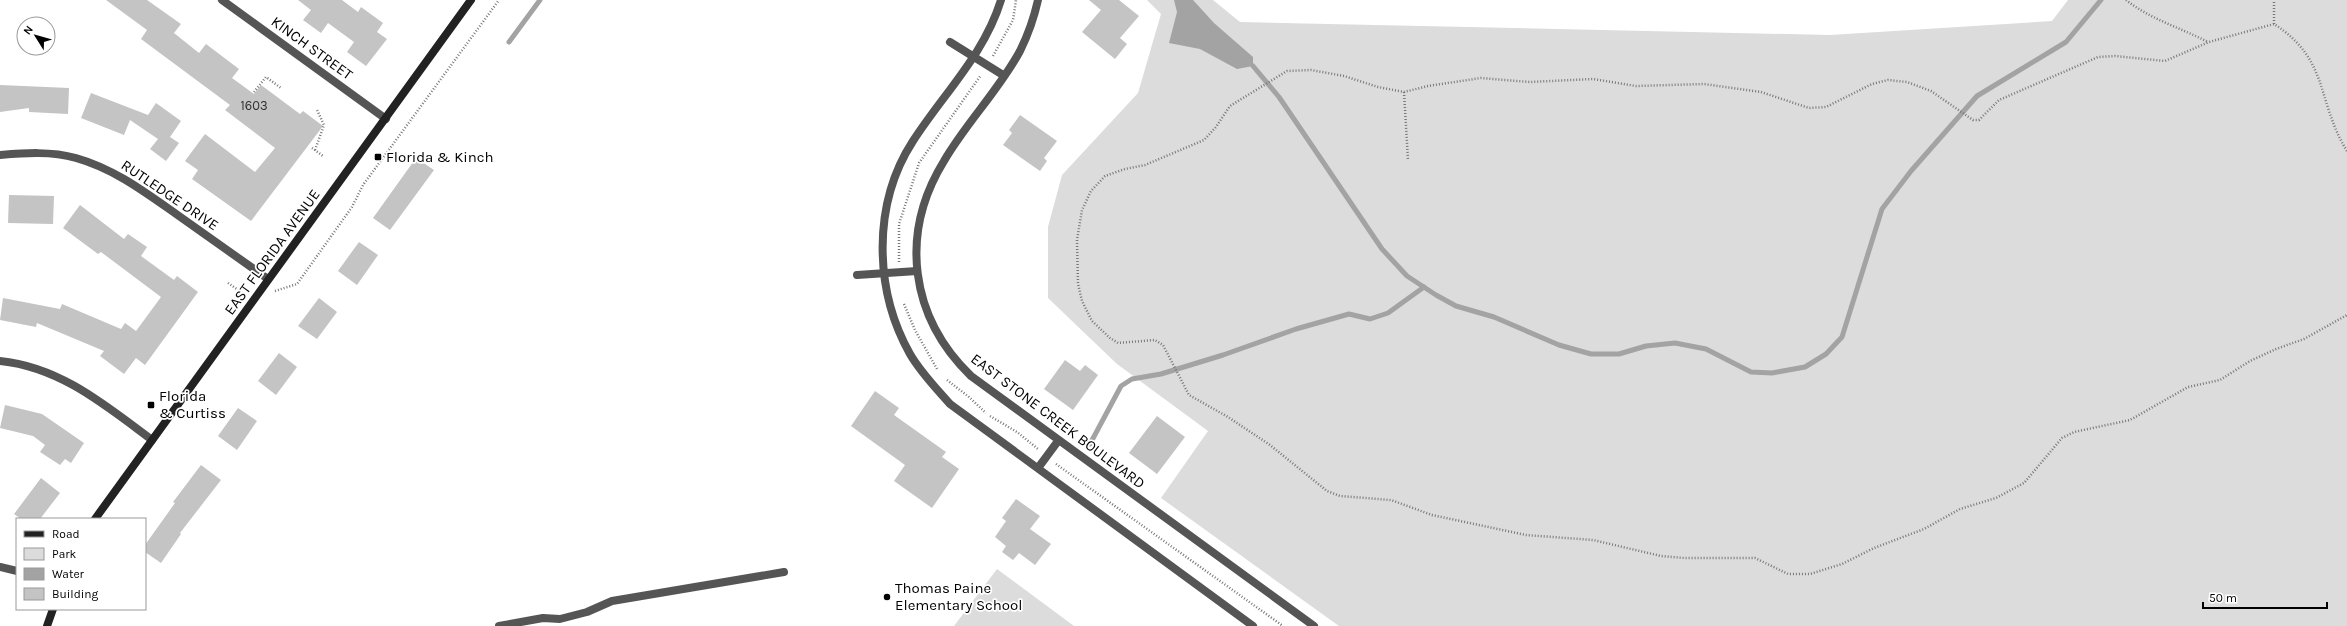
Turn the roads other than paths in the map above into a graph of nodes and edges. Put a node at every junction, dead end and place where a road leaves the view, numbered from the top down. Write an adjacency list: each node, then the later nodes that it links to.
1 (222, 0): 8 (street, KINCH STREET)
2 (471, 0): 8 (street, EAST FLORIDA AVENUE)
3 (1001, 0): 6 (street)
4 (1038, 0): 7 (street, EAST STONE CREEK BOULEVARD)
5 (950, 42): 6 (street)
6 (975, 57): 7 (street); 11 (street)
7 (1003, 75): 10 (street, EAST STONE CREEK BOULEVARD)
8 (386, 119): 13 (street, EAST FLORIDA AVENUE)
9 (0, 155): 13 (street, RUTLEDGE DRIVE)
10 (917, 271): 11 (street); 16 (street, EAST STONE CREEK BOULEVARD)
11 (884, 273): 12 (street); 17 (street)
12 (857, 275)
13 (268, 279): 15 (street, EAST FLORIDA AVENUE)
14 (0, 361): 15 (street)
15 (152, 440): 18 (street, EAST FLORIDA AVENUE)
16 (1058, 441): 17 (street); 26 (street, EAST STONE CREEK BOULEVARD)
17 (1038, 468): 25 (street)
18 (96, 518)
19 (0, 567): 20 (street)
20 (16, 571)
21 (784, 572): 24 (street)
22 (53, 610): 23 (street)
23 (47, 626)
24 (499, 626)
25 (1253, 626)
26 (1314, 626)

